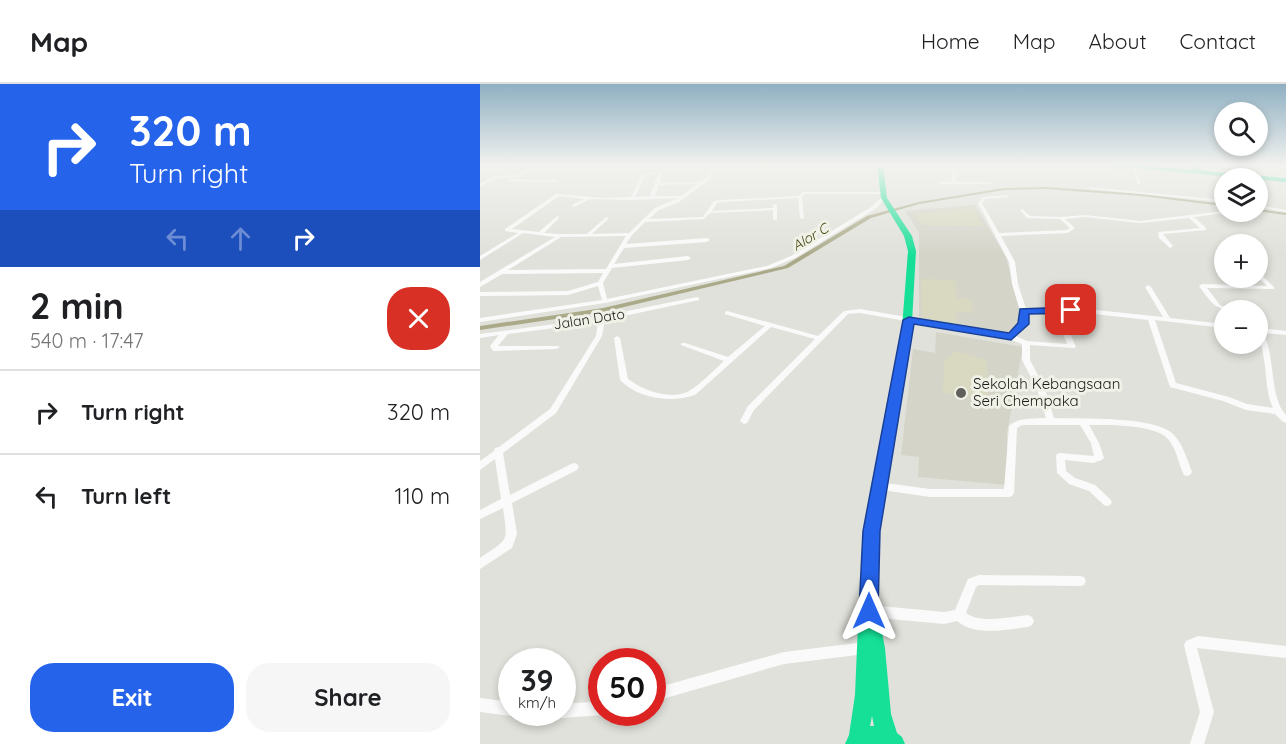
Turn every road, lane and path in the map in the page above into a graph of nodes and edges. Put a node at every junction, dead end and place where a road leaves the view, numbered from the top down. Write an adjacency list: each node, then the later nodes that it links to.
1 (634, 195): 15 (street)
2 (653, 195): 12 (street)
3 (685, 195): 10 (street)
4 (832, 195): 14 (street)
5 (883, 195): 14 (main road)
6 (1160, 195): 16 (street)
7 (582, 196): 9 (street); 31 (street)
8 (1006, 196): 35 (street)
9 (590, 197): 15 (street); 17 (street)
10 (682, 197): 12 (street); 30 (street)
11 (800, 197): 13 (street); 27 (street)
12 (652, 198): 15 (street)
13 (775, 198): 19 (street); 22 (street)
14 (884, 198): 51 (street); 59 (main road)
15 (632, 199)
16 (1214, 200)
17 (574, 206)
18 (1268, 208): 21 (street)
19 (775, 209): 22 (street); 29 (street)
20 (1022, 210): 28 (street)
21 (1286, 211)
22 (710, 212): 30 (street)
23 (1214, 213): 24 (street)
24 (1190, 216): 28 (street); 39 (street)
25 (557, 217): 32 (street)
26 (606, 218): 33 (street)
27 (802, 218)
28 (1061, 218): 35 (street)
29 (775, 219)
30 (645, 221): 34 (street)
31 (522, 233): 32 (street); 40 (street)
32 (540, 234): 36 (street)
33 (589, 234): 34 (street); 36 (street)
34 (630, 234): 38 (street)
35 (998, 235): 53 (street)
36 (560, 236): 43 (street)
37 (707, 240): 38 (street)
38 (624, 246): 42 (street)
39 (1170, 246)
40 (480, 258)
41 (688, 258): 42 (street)
42 (609, 269): 43 (street); 45 (street)
43 (500, 272): 44 (street)
44 (484, 280): 46 (street)
45 (600, 284): 49 (street); 51 (street)
46 (480, 285)
47 (1214, 286): 52 (street)
48 (1148, 287): 60 (street)
49 (480, 294)
50 (697, 298): 56 (street, Jalan Dato)
51 (606, 301): 58 (street)
52 (1214, 301)
53 (1023, 311): 54 (street); 67 (street)
54 (1057, 311): 57 (street); 70 (street)
55 (727, 313): 61 (street)
56 (602, 318): 64 (street, Jalan Dato); 80 (street)
57 (1151, 318): 60 (street); 75 (street)
58 (480, 320)
59 (909, 320): 67 (street); 69 (street); 84 (main road)
60 (1168, 320): 62 (street)
61 (770, 325): 69 (street); 74 (street)
62 (1214, 325)
63 (1268, 330): 65 (street)
64 (506, 332): 66 (street, Jalan Dato); 72 (street)
65 (1286, 333)
66 (480, 336)
67 (1011, 337): 70 (street)
68 (617, 338): 74 (street)
69 (818, 338): 77 (street)
70 (1026, 343): 78 (street)
71 (683, 344): 74 (street)
72 (556, 347)
73 (1268, 351): 75 (street)
74 (729, 360)
75 (1276, 411): 76 (street)
76 (1286, 420)
77 (744, 421)
78 (1051, 421): 79 (street); 84 (street)
79 (1083, 422): 83 (street); 86 (street)
80 (498, 450): 81 (street); 85 (street)
81 (480, 466)
82 (574, 467): 85 (street)
83 (1187, 472)
84 (878, 486): 90 (main road)
85 (508, 500): 87 (street); 88 (street)
86 (1107, 502)
87 (480, 515)
88 (480, 564)
89 (1080, 581): 91 (street)
90 (869, 611): 91 (street); 93 (main road); 98 (main road)
91 (959, 615): 92 (street)
92 (1028, 621)
93 (865, 648): 95 (street); 99 (main road)
94 (1286, 652): 100 (street)
95 (666, 692)
96 (480, 705): 97 (street)
97 (498, 707)
98 (892, 741): 99 (main road)
99 (856, 742)
100 (1197, 744)

